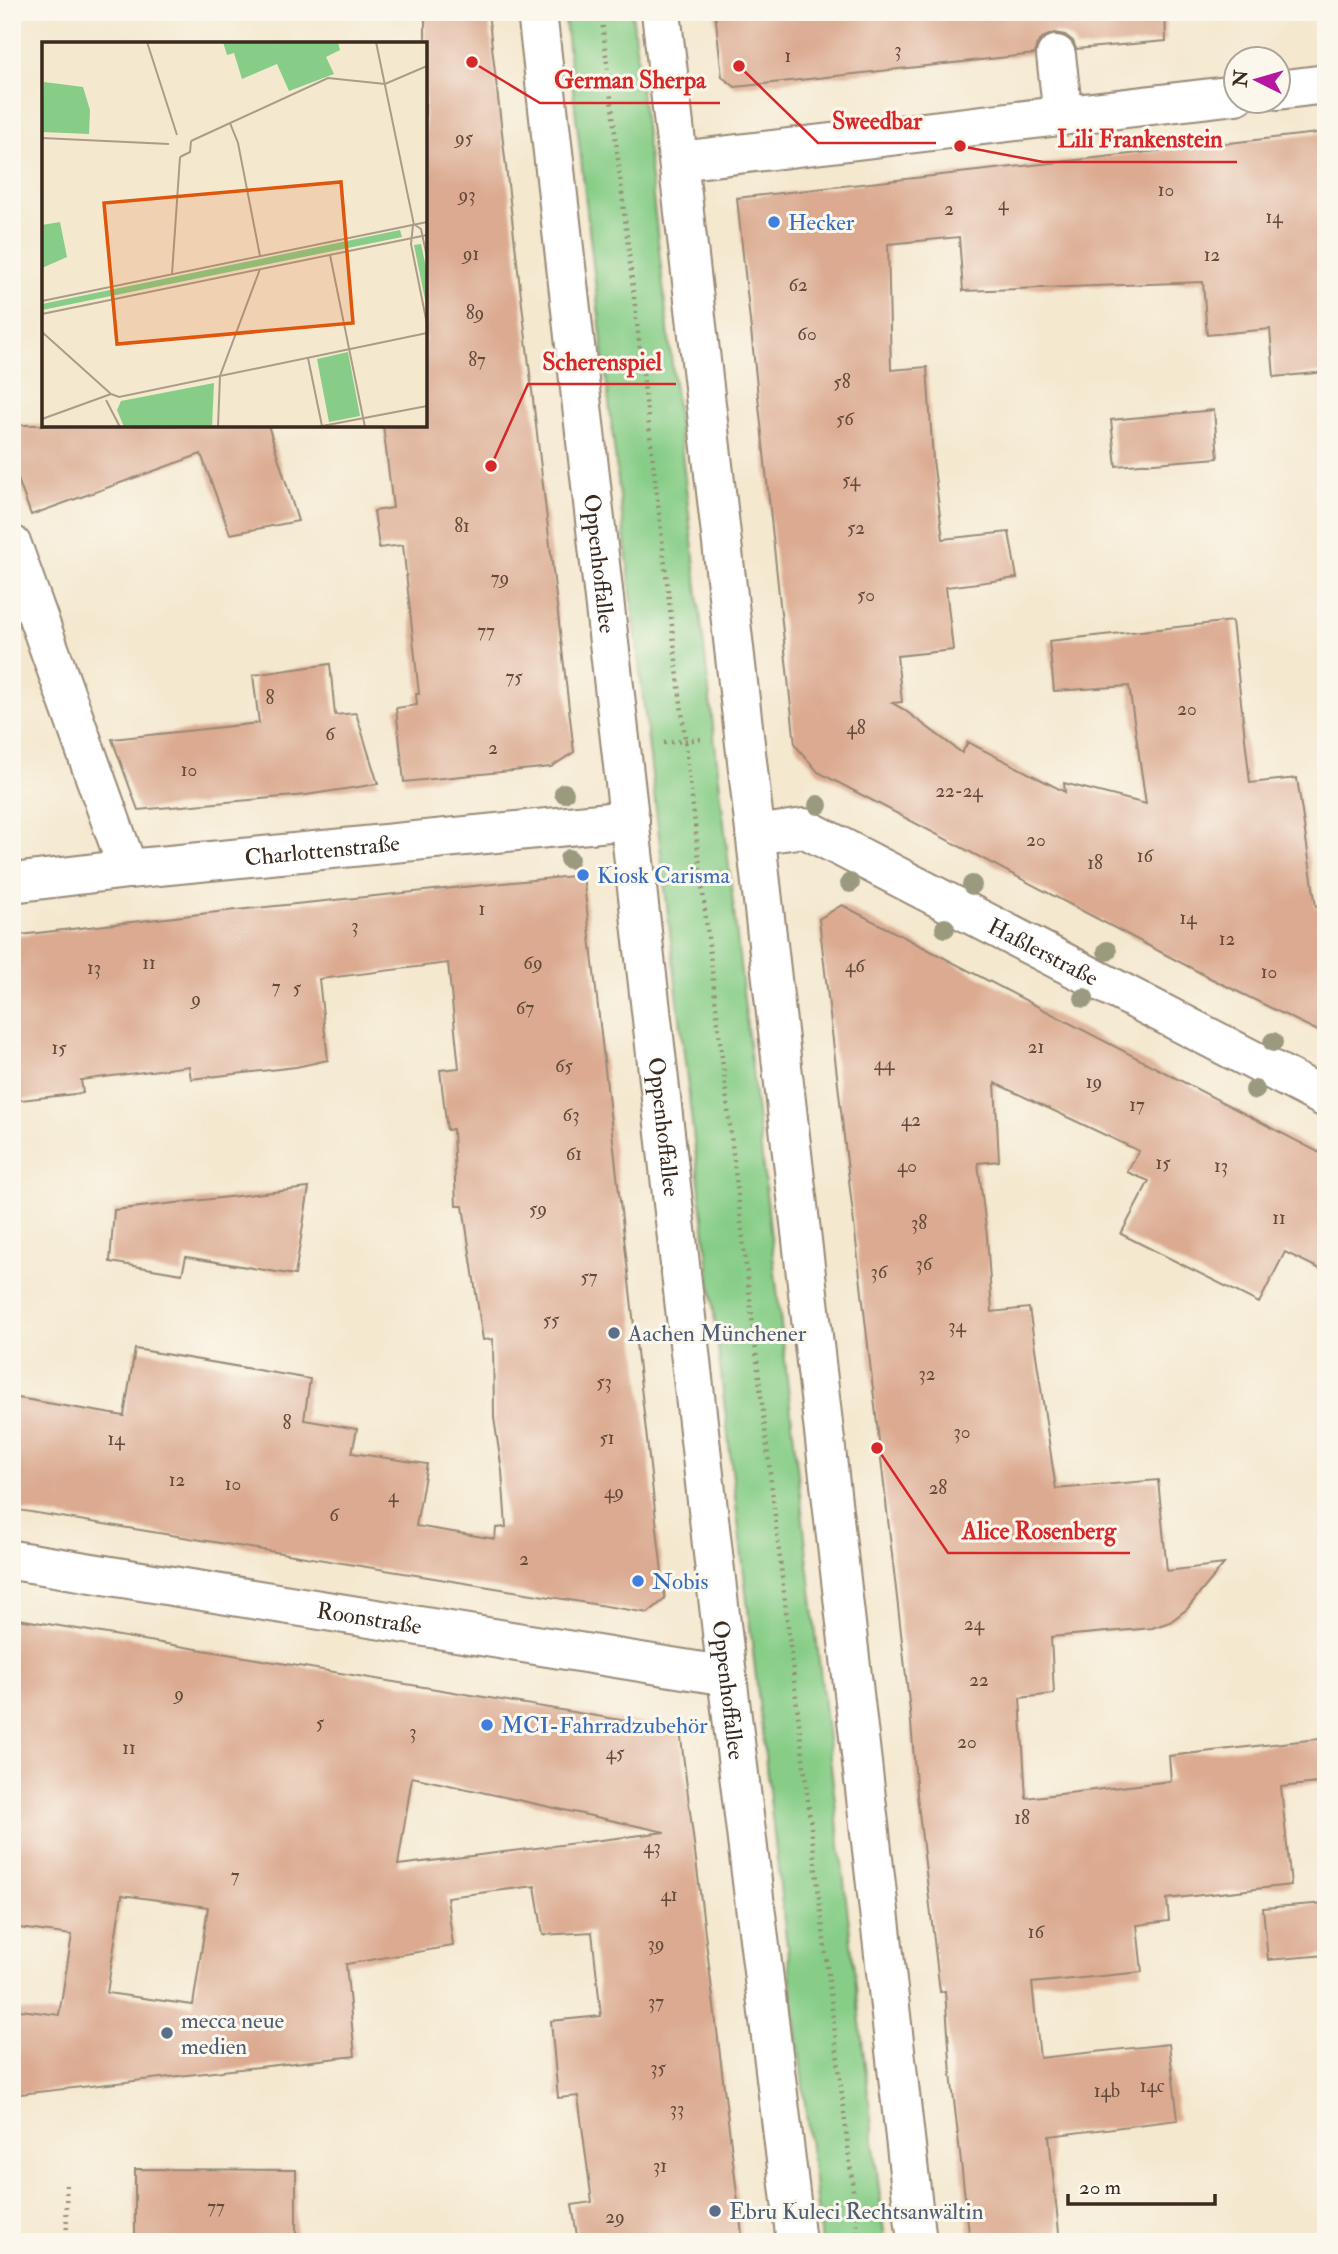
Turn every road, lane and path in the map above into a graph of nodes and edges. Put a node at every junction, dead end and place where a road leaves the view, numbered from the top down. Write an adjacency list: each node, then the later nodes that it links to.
1 (537, 12): 13 (street, Oppenhoffallee)
2 (601, 12): 12 (path)
3 (661, 12): 9 (street)
4 (1056, 55): 8 (street)
5 (1326, 84): 6 (street)
6 (1292, 88)
7 (1222, 97): 8 (street)
8 (1063, 116): 9 (street)
9 (679, 161): 11 (street)
10 (12, 545): 16 (street)
11 (743, 735): 12 (path); 15 (street)
12 (686, 741): 13 (path); 24 (path)
13 (622, 747): 14 (street, Oppenhoffallee)
14 (630, 820): 16 (street, Charlottenstraße); 20 (street, Oppenhoffallee)
15 (756, 835): 18 (street, Haßlerstraße); 25 (street)
16 (128, 869): 17 (street, Charlottenstraße)
17 (12, 883)
18 (1326, 1098)
19 (12, 1560): 20 (street, Roonstraße)
20 (727, 1676): 23 (street, Oppenhoffallee)
21 (66, 2185): 22 (path)
22 (67, 2242)
23 (796, 2242)
24 (859, 2242)
25 (917, 2242)

